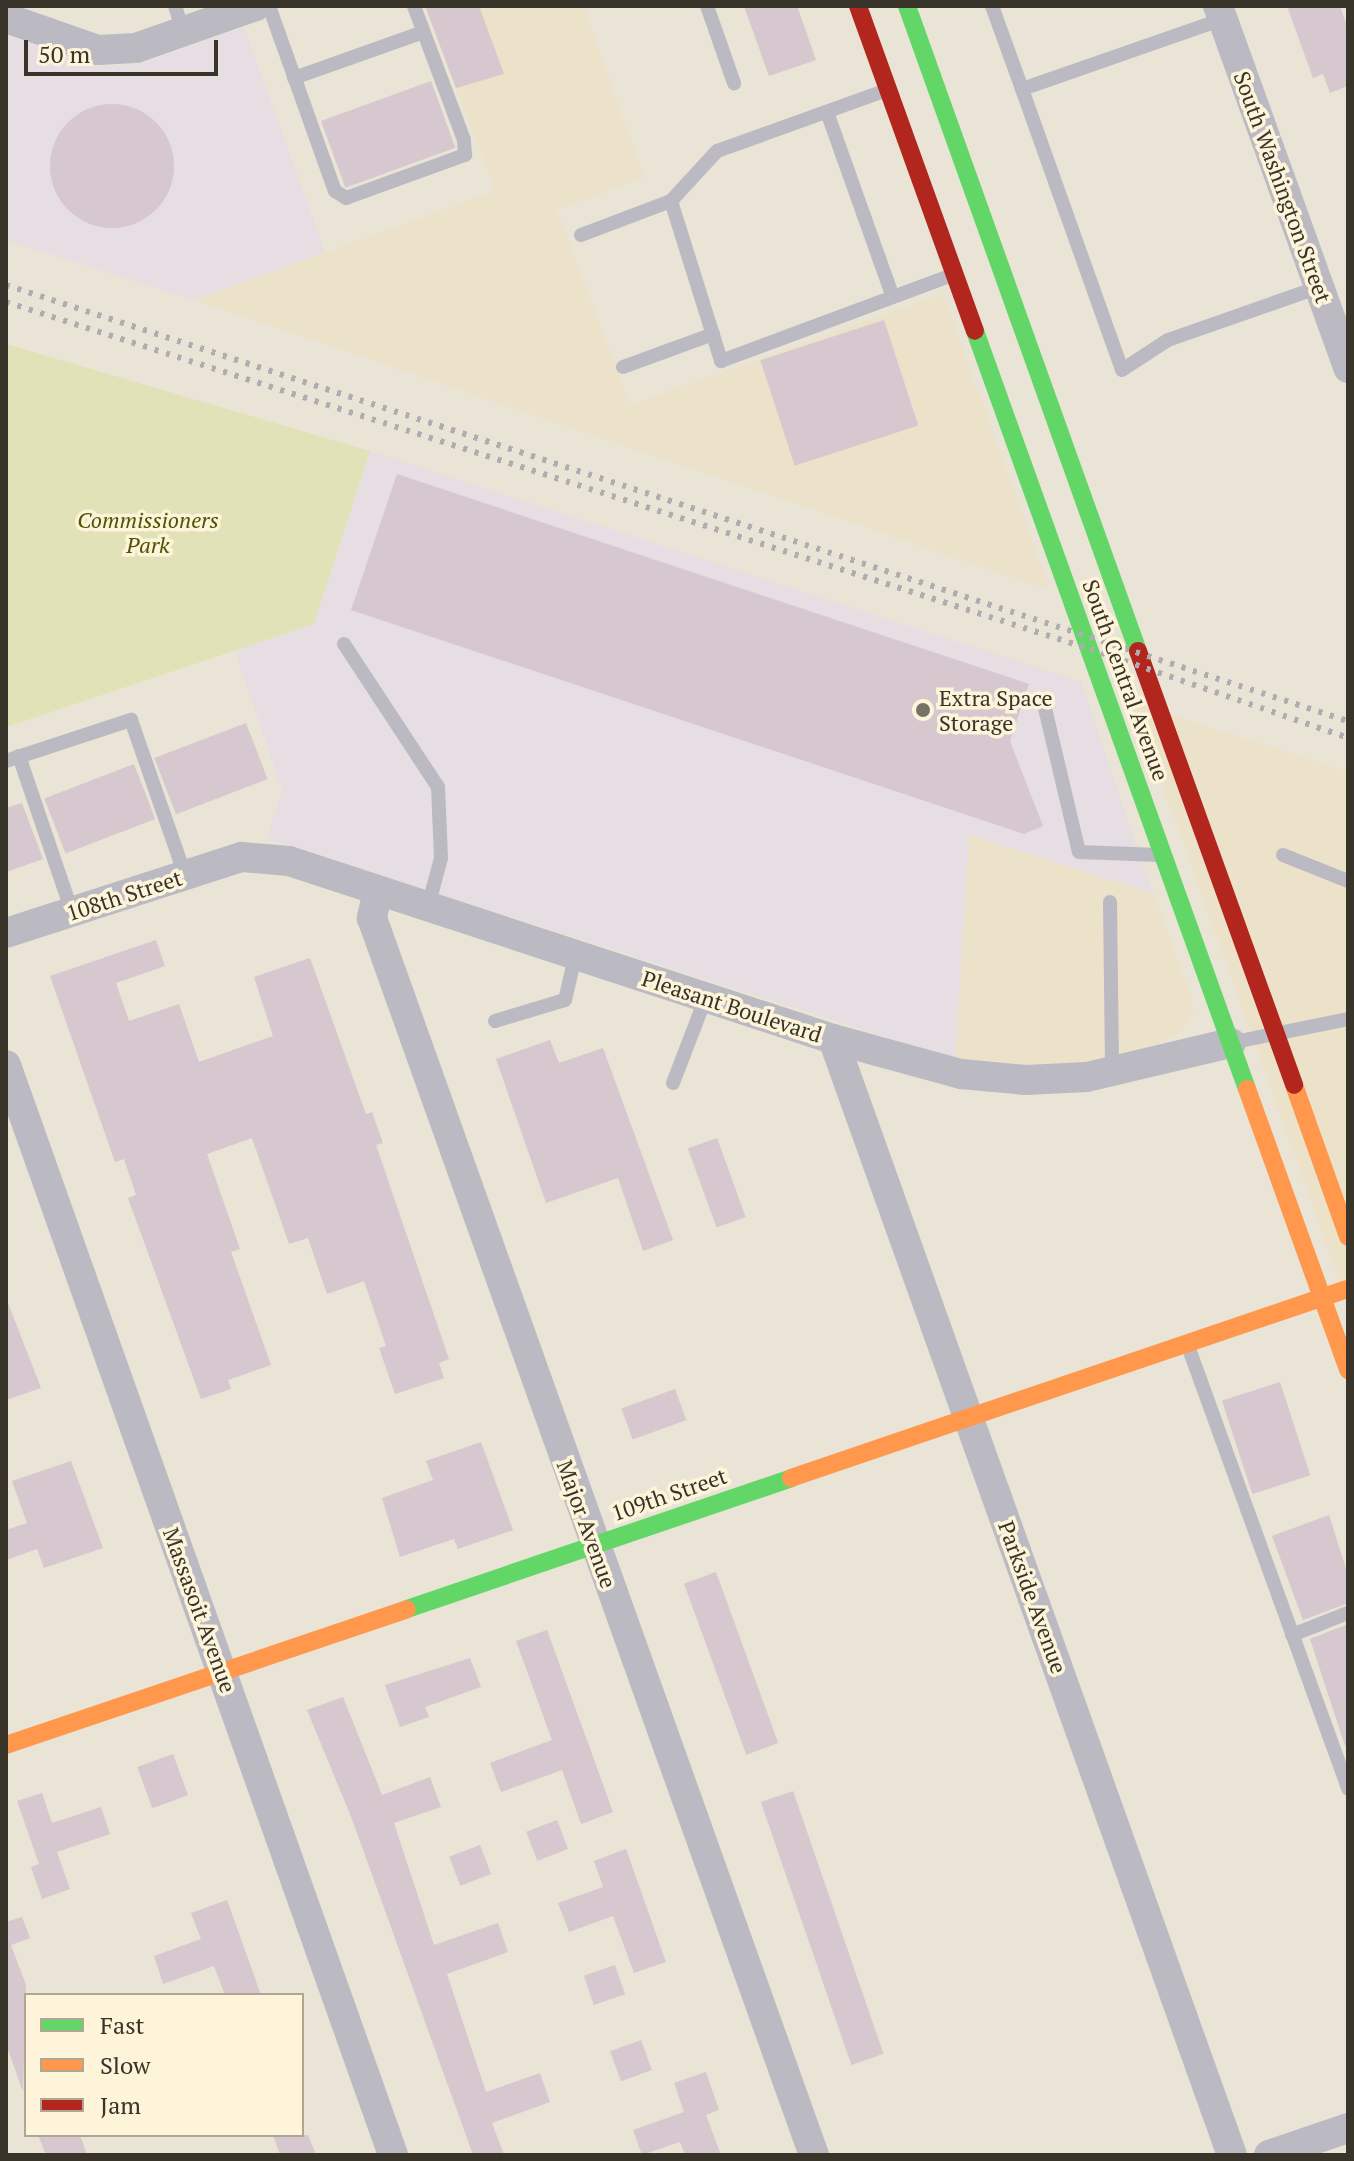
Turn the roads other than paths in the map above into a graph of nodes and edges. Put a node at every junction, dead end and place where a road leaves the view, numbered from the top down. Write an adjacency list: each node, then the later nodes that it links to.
1 (256, 6): 10 (street)
2 (269, 6): 12 (lane)
3 (414, 6): 11 (lane)
4 (707, 6): 13 (lane)
5 (858, 6): 15 (street, South Central Avenue)
6 (907, 6): 42 (street, South Central Avenue)
7 (992, 6): 14 (lane)
8 (1221, 12): 14 (lane); 20 (street, South Washington Street)
9 (6, 18): 10 (street)
10 (179, 19)
11 (423, 32): 12 (lane); 12 (lane)
12 (294, 78)
13 (734, 83)
14 (1022, 89): 20 (lane)
15 (888, 90): 16 (lane); 19 (street, South Central Avenue)
16 (827, 112): 17 (lane); 21 (lane)
17 (671, 201): 18 (lane); 22 (lane)
18 (581, 235)
19 (955, 274): 21 (lane); 28 (street, South Central Avenue)
20 (1319, 287): 24 (street, South Washington Street)
21 (893, 297): 22 (lane)
22 (713, 334): 23 (lane)
23 (623, 367)
24 (1348, 368)
25 (344, 644): 35 (lane)
26 (1043, 700): 28 (lane)
27 (12, 758): 31 (lane); 36 (lane)
28 (1163, 855): 44 (street, South Central Avenue)
29 (1283, 855): 32 (lane)
30 (242, 857): 31 (street, 108th Street); 33 (street, Pleasant Boulevard)
31 (185, 875): 36 (street, 108th Street)
32 (1348, 881)
33 (378, 891): 35 (street, Pleasant Boulevard); 54 (street, Major Avenue)
34 (1110, 902): 46 (lane)
35 (428, 907): 38 (street, Pleasant Boulevard)
36 (72, 912): 37 (street, 108th Street)
37 (6, 933)
38 (576, 953): 39 (street, Pleasant Boulevard); 41 (lane)
39 (706, 997): 43 (street, Pleasant Boulevard); 47 (lane)
40 (1348, 1019): 42 (lane)
41 (495, 1021)
42 (1276, 1036): 44 (lane); 48 (street, South Central Avenue)
43 (833, 1039): 46 (street, Pleasant Boulevard); 53 (street, Parkside Avenue)
44 (1231, 1043): 46 (street, Pleasant Boulevard); 50 (street, South Central Avenue)
45 (6, 1065): 57 (street, Massasoit Avenue)
46 (1112, 1072)
47 (673, 1083)
48 (1348, 1237)
49 (1348, 1288): 50 (street, 109th Street)
50 (1322, 1297): 51 (street, 109th Street); 52 (street, South Central Avenue)
51 (1187, 1343): 53 (street, 109th Street); 56 (lane)
52 (1348, 1370)
53 (970, 1417): 54 (street, 109th Street); 63 (street, Parkside Avenue)
54 (594, 1545): 57 (street, 109th Street); 62 (street, Major Avenue)
55 (1348, 1613): 56 (lane)
56 (1292, 1635): 59 (lane)
57 (222, 1672): 58 (street, 109th Street); 61 (street, Massasoit Avenue)
58 (6, 1745)
59 (1348, 1789)
60 (1348, 2128): 64 (street)
61 (393, 2155)
62 (814, 2155)
63 (1232, 2155)
64 (1269, 2155)

